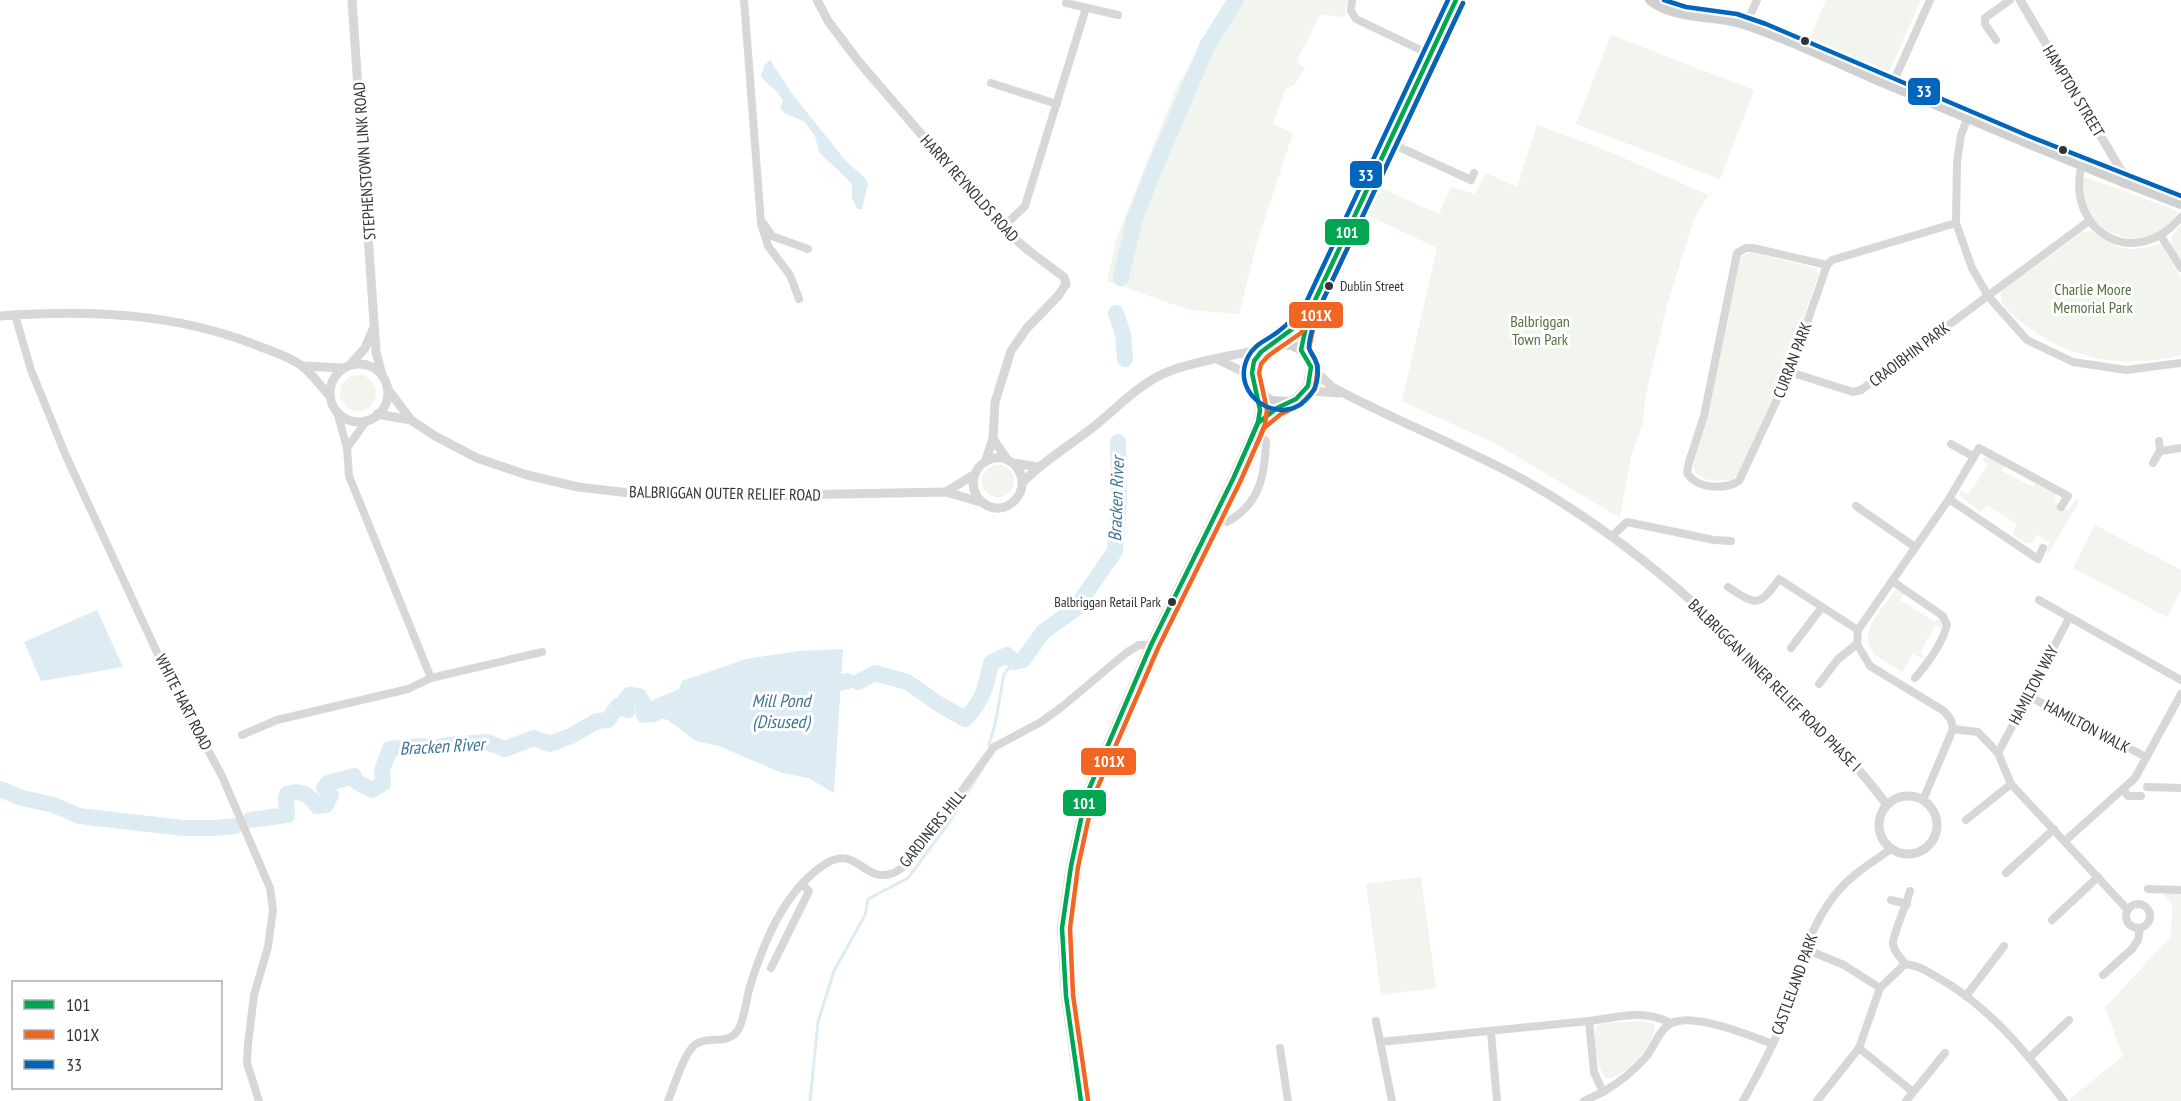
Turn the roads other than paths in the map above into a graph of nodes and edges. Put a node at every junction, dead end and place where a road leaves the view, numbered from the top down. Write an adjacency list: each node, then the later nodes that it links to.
1 (352, 0): 40 (street, STEPHENSTOWN LINK ROAD)
2 (744, 0): 27 (street)
3 (817, 0): 30 (street, HARRY REYNOLDS ROAD)
4 (1352, 0): 16 (street)
5 (1456, 0): 16 (main road)
6 (1650, 0): 14 (main road)
7 (1757, 0): 14 (street)
8 (1930, 0): 18 (street)
9 (2010, 0): 15 (street)
10 (2020, 0): 24 (street, HAMPTON STREET)
11 (1066, 3): 12 (street)
12 (1086, 8): 13 (street); 19 (street)
13 (1118, 15)
14 (1746, 24): 18 (main road)
15 (1996, 40)
16 (1429, 54): 21 (main road)
17 (991, 83): 19 (street)
18 (1892, 86): 20 (main road)
19 (1057, 104): 30 (street)
20 (1967, 118): 22 (main road); 29 (street)
21 (1388, 142): 23 (street); 37 (main road)
22 (2081, 167): 24 (main road); 28 (street)
23 (1474, 172)
24 (2123, 183): 25 (main road)
25 (2181, 204)
26 (2181, 218): 31 (street)
27 (761, 220): 32 (street); 36 (street)
28 (2089, 221): 31 (street); 35 (street, CRAOIBHIN PARK)
29 (1956, 223): 33 (street); 35 (street)
30 (1002, 228): 62 (street, HARRY REYNOLDS ROAD)
31 (2161, 236): 34 (street)
32 (808, 249)
33 (1827, 265): 48 (street, CURRAN PARK); 48 (street, CURRAN PARK)
34 (2181, 268)
35 (1988, 296): 44 (street); 48 (street, CRAOIBHIN PARK)
36 (799, 299)
37 (1309, 313): 41 (main road); 42 (main road)
38 (15, 315): 39 (street); 45 (street); 147 (street, WHITE HART ROAD)
39 (0, 316)
40 (376, 323): 46 (street, STEPHENSTOWN LINK ROAD); 49 (street, STEPHENSTOWN LINK ROAD)
41 (1269, 346): 42 (main road); 43 (street); 50 (main road)
42 (1301, 350): 47 (main road)
43 (1219, 360): 50 (street); 72 (street)
44 (2181, 363)
45 (303, 366): 46 (street); 55 (street)
46 (346, 366): 49 (street); 55 (street)
47 (1311, 367): 53 (main road); 54 (street, BALBRIGGAN INNER RELIEF ROAD PHASE I)
48 (1790, 372)
49 (382, 375): 51 (street)
50 (1251, 376): 52 (main road)
51 (387, 388): 58 (street); 60 (street, BALBRIGGAN OUTER RELIEF ROAD)
52 (1257, 391): 56 (main road); 61 (main road)
53 (1303, 393): 54 (street, BALBRIGGAN INNER RELIEF ROAD PHASE I); 56 (main road)
54 (1344, 393): 81 (street, BALBRIGGAN INNER RELIEF ROAD PHASE I)
55 (330, 396): 57 (street)
56 (1288, 402): 61 (main road)
57 (337, 412): 59 (street); 65 (street)
58 (377, 414): 59 (street); 60 (street, BALBRIGGAN OUTER RELIEF ROAD)
59 (368, 420): 65 (street)
60 (411, 420): 75 (street, BALBRIGGAN OUTER RELIEF ROAD)
61 (1256, 428): 80 (main road); 80 (street)
62 (993, 439): 69 (street); 70 (street, HARRY REYNOLDS ROAD)
63 (2158, 441): 67 (street)
64 (1951, 444): 68 (street)
65 (348, 448): 95 (street)
66 (2181, 448): 67 (street)
67 (2160, 451): 71 (street)
68 (1974, 457): 76 (street); 79 (street)
69 (1010, 461): 70 (street); 72 (street); 74 (street)
70 (985, 462): 73 (street)
71 (2153, 463)
72 (1037, 467): 74 (street)
73 (975, 474): 75 (street); 77 (street)
74 (1023, 482): 77 (street)
75 (946, 492): 77 (street, BALBRIGGAN OUTER RELIEF ROAD)
76 (1949, 499): 83 (street); 84 (street)
77 (984, 503)
78 (1856, 506): 83 (street)
79 (2061, 507)
80 (1215, 516): 92 (main road)
81 (1612, 536): 82 (street); 111 (street, BALBRIGGAN INNER RELIEF ROAD PHASE I)
82 (1731, 541)
83 (1915, 547): 85 (street)
84 (2043, 548)
85 (1892, 581): 90 (street); 96 (street)
86 (1728, 587): 88 (street)
87 (2039, 600): 89 (street)
88 (1822, 607): 90 (street); 93 (street)
89 (2069, 618): 97 (street); 100 (street, HAMILTON WAY)
90 (1858, 630): 91 (street)
91 (1857, 644): 98 (street); 101 (street)
92 (1151, 645): 118 (street, GARDINERS HILL); 149 (main road)
93 (1791, 648)
94 (542, 652): 95 (street)
95 (431, 678): 102 (street)
96 (1915, 678)
97 (2181, 680)
98 (1819, 684)
99 (2181, 694): 104 (street)
100 (2028, 696): 103 (street, HAMILTON WAY); 104 (street, HAMILTON WALK)
101 (1953, 729): 103 (street); 110 (street)
102 (242, 735)
103 (1998, 753): 105 (street)
104 (2146, 757): 108 (street)
105 (2011, 784): 112 (street); 113 (street)
106 (2147, 787): 107 (street)
107 (2181, 788)
108 (2123, 789): 109 (street); 114 (street)
109 (2141, 796)
110 (1923, 800): 111 (street); 115 (street)
111 (1887, 805): 115 (street)
112 (1966, 820)
113 (2054, 829): 114 (street); 116 (street)
114 (2065, 841): 117 (street)
115 (1891, 849): 128 (street, CASTLELAND PARK)
116 (2006, 873)
117 (2098, 877): 124 (street); 125 (street)
118 (803, 885): 130 (street); 148 (street, GARDINERS HILL)
119 (2148, 889): 120 (street)
120 (2181, 890)
121 (1910, 891): 123 (street)
122 (1891, 900): 123 (street)
123 (1907, 904): 129 (street)
124 (2128, 910): 126 (street); 126 (street)
125 (2052, 920)
126 (2140, 928): 131 (street)
127 (2004, 946): 133 (street)
128 (1805, 949): 132 (street); 140 (street, CASTLELAND PARK)
129 (1905, 964): 132 (street); 133 (street)
130 (771, 968)
131 (2103, 975)
132 (1880, 988): 142 (street)
133 (1966, 996): 144 (street)
134 (2069, 1020): 144 (street)
135 (1377, 1021): 139 (street)
136 (1589, 1021): 137 (street); 138 (street); 145 (street)
137 (1671, 1023): 140 (street); 145 (street)
138 (1491, 1032): 139 (street); 152 (street)
139 (1380, 1042): 151 (street)
140 (1773, 1044): 154 (street, CASTLELAND PARK)
141 (1280, 1048): 150 (street)
142 (1859, 1048): 146 (street); 155 (street)
143 (1945, 1053): 146 (street)
144 (2029, 1058): 157 (street)
145 (1604, 1092): 153 (street)
146 (1913, 1092): 156 (street)
147 (259, 1101)
148 (668, 1101)
149 (1081, 1101)
150 (1288, 1101)
151 (1392, 1101)
152 (1497, 1101)
153 (1584, 1101)
154 (1743, 1101)
155 (1817, 1101)
156 (1906, 1101)
157 (2064, 1101)

